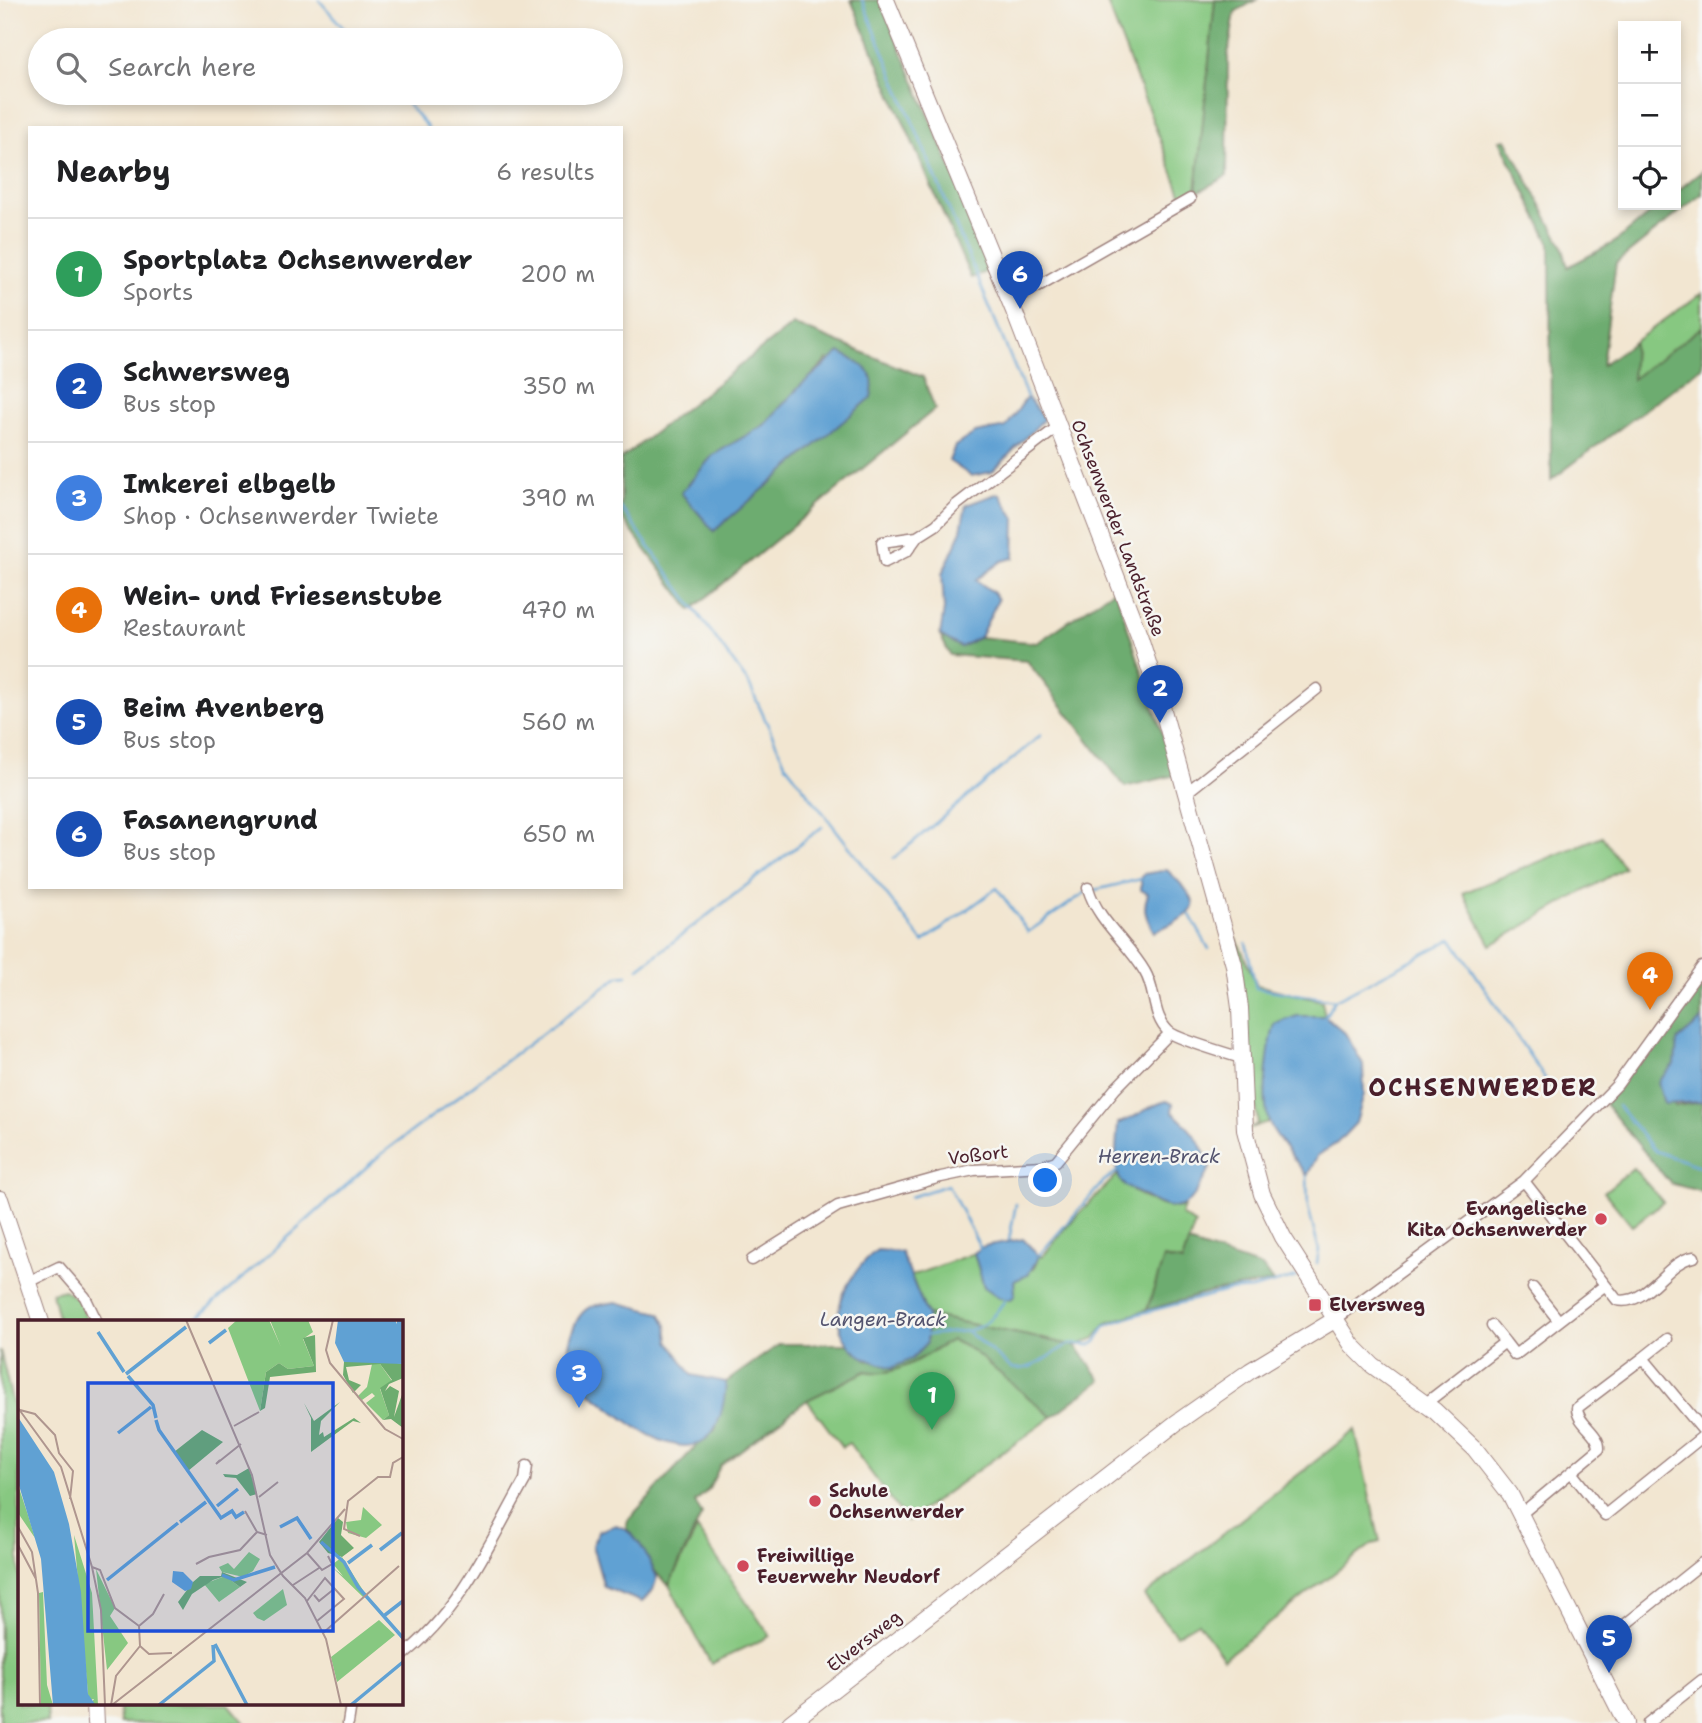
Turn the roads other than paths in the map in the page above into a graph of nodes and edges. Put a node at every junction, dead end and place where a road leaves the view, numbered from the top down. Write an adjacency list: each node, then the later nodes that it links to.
1 (886, 0): 3 (street, Ochsenwerder Landstraße)
2 (1190, 200): 3 (street)
3 (1010, 302): 4 (street, Ochsenwerder Landstraße)
4 (1059, 426): 5 (street); 7 (street, Ochsenwerder Landstraße)
5 (917, 537)
6 (1317, 689): 7 (street)
7 (1187, 792): 11 (street, Ochsenwerder Landstraße)
8 (1088, 888): 10 (street)
9 (1702, 967): 12 (street)
10 (1170, 1033): 11 (street); 15 (street, Voßort)
11 (1241, 1058): 19 (street, Ochsenwerder Landstraße)
12 (1524, 1181): 17 (street); 19 (street)
13 (0, 1199): 16 (street)
14 (1694, 1257): 17 (street)
15 (752, 1261)
16 (30, 1282): 20 (street); 21 (street)
17 (1604, 1286): 22 (street)
18 (1533, 1288): 22 (street)
19 (1336, 1319): 27 (street, Ochsenwerder Landstraße); 37 (street, Elversweg)
20 (40, 1320)
21 (96, 1320)
22 (1559, 1321): 25 (street)
23 (1492, 1326): 25 (street)
24 (1667, 1339): 26 (street)
25 (1505, 1342): 27 (street)
26 (1643, 1357): 28 (street); 31 (street)
27 (1426, 1403): 32 (street, Ochsenwerder Landstraße)
28 (1702, 1429)
29 (1702, 1437): 31 (street)
30 (527, 1466): 35 (street)
31 (1571, 1472): 32 (street)
32 (1521, 1514): 34 (street, Ochsenwerder Landstraße)
33 (1702, 1563): 34 (street)
34 (1592, 1651): 38 (street, Ochsenwerder Landstraße)
35 (402, 1656)
36 (1702, 1680): 39 (street)
37 (790, 1723)
38 (1626, 1723)
39 (1648, 1723)

